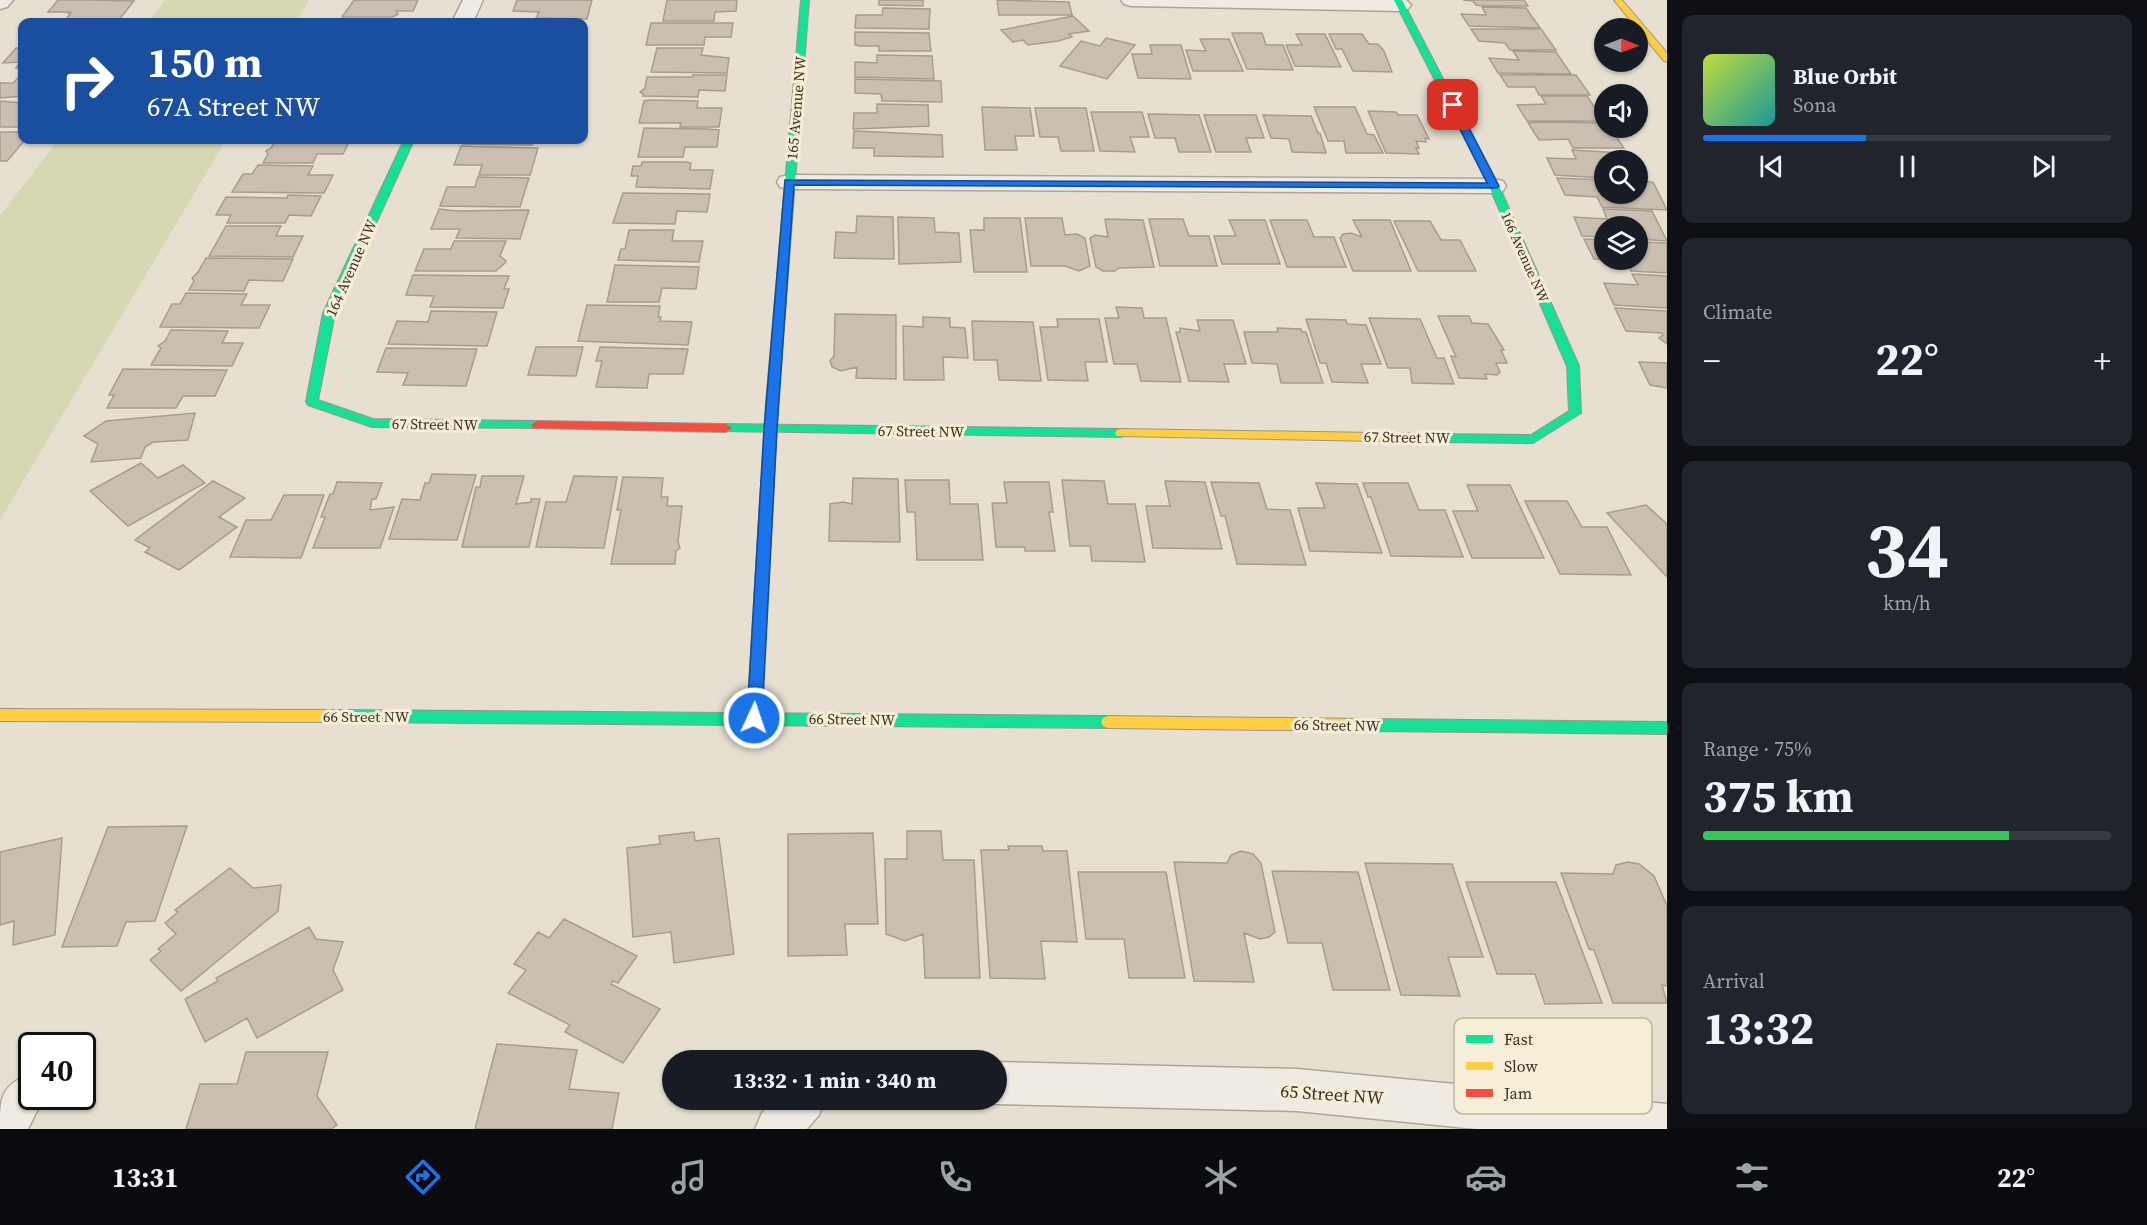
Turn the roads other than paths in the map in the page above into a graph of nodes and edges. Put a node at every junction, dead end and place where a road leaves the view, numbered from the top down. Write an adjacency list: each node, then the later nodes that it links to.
1 (473, 0): 6 (street)
2 (805, 0): 9 (street, 165 Avenue NW)
3 (1131, 0): 5 (street)
4 (1618, 0): 7 (street)
5 (1400, 2): 10 (street, 166 Avenue NW)
6 (465, 18)
7 (1667, 59)
8 (407, 144): 11 (street, 164 Avenue NW)
9 (789, 182): 10 (street); 12 (street, 165 Avenue NW)
10 (1494, 186): 13 (street, 166 Avenue NW)
11 (312, 402): 12 (street, 67 Street NW)
12 (770, 429): 13 (street, 67 Street NW); 15 (street, 165 Avenue NW)
13 (1533, 439)
14 (0, 715): 15 (street, 66 Street NW)
15 (754, 718): 16 (street, 66 Street NW)
16 (1667, 728)
17 (1007, 1083): 18 (street, 65 Street NW)
18 (1454, 1105)
19 (1544, 1114): 20 (street, 65 Street NW)
20 (1667, 1126)

